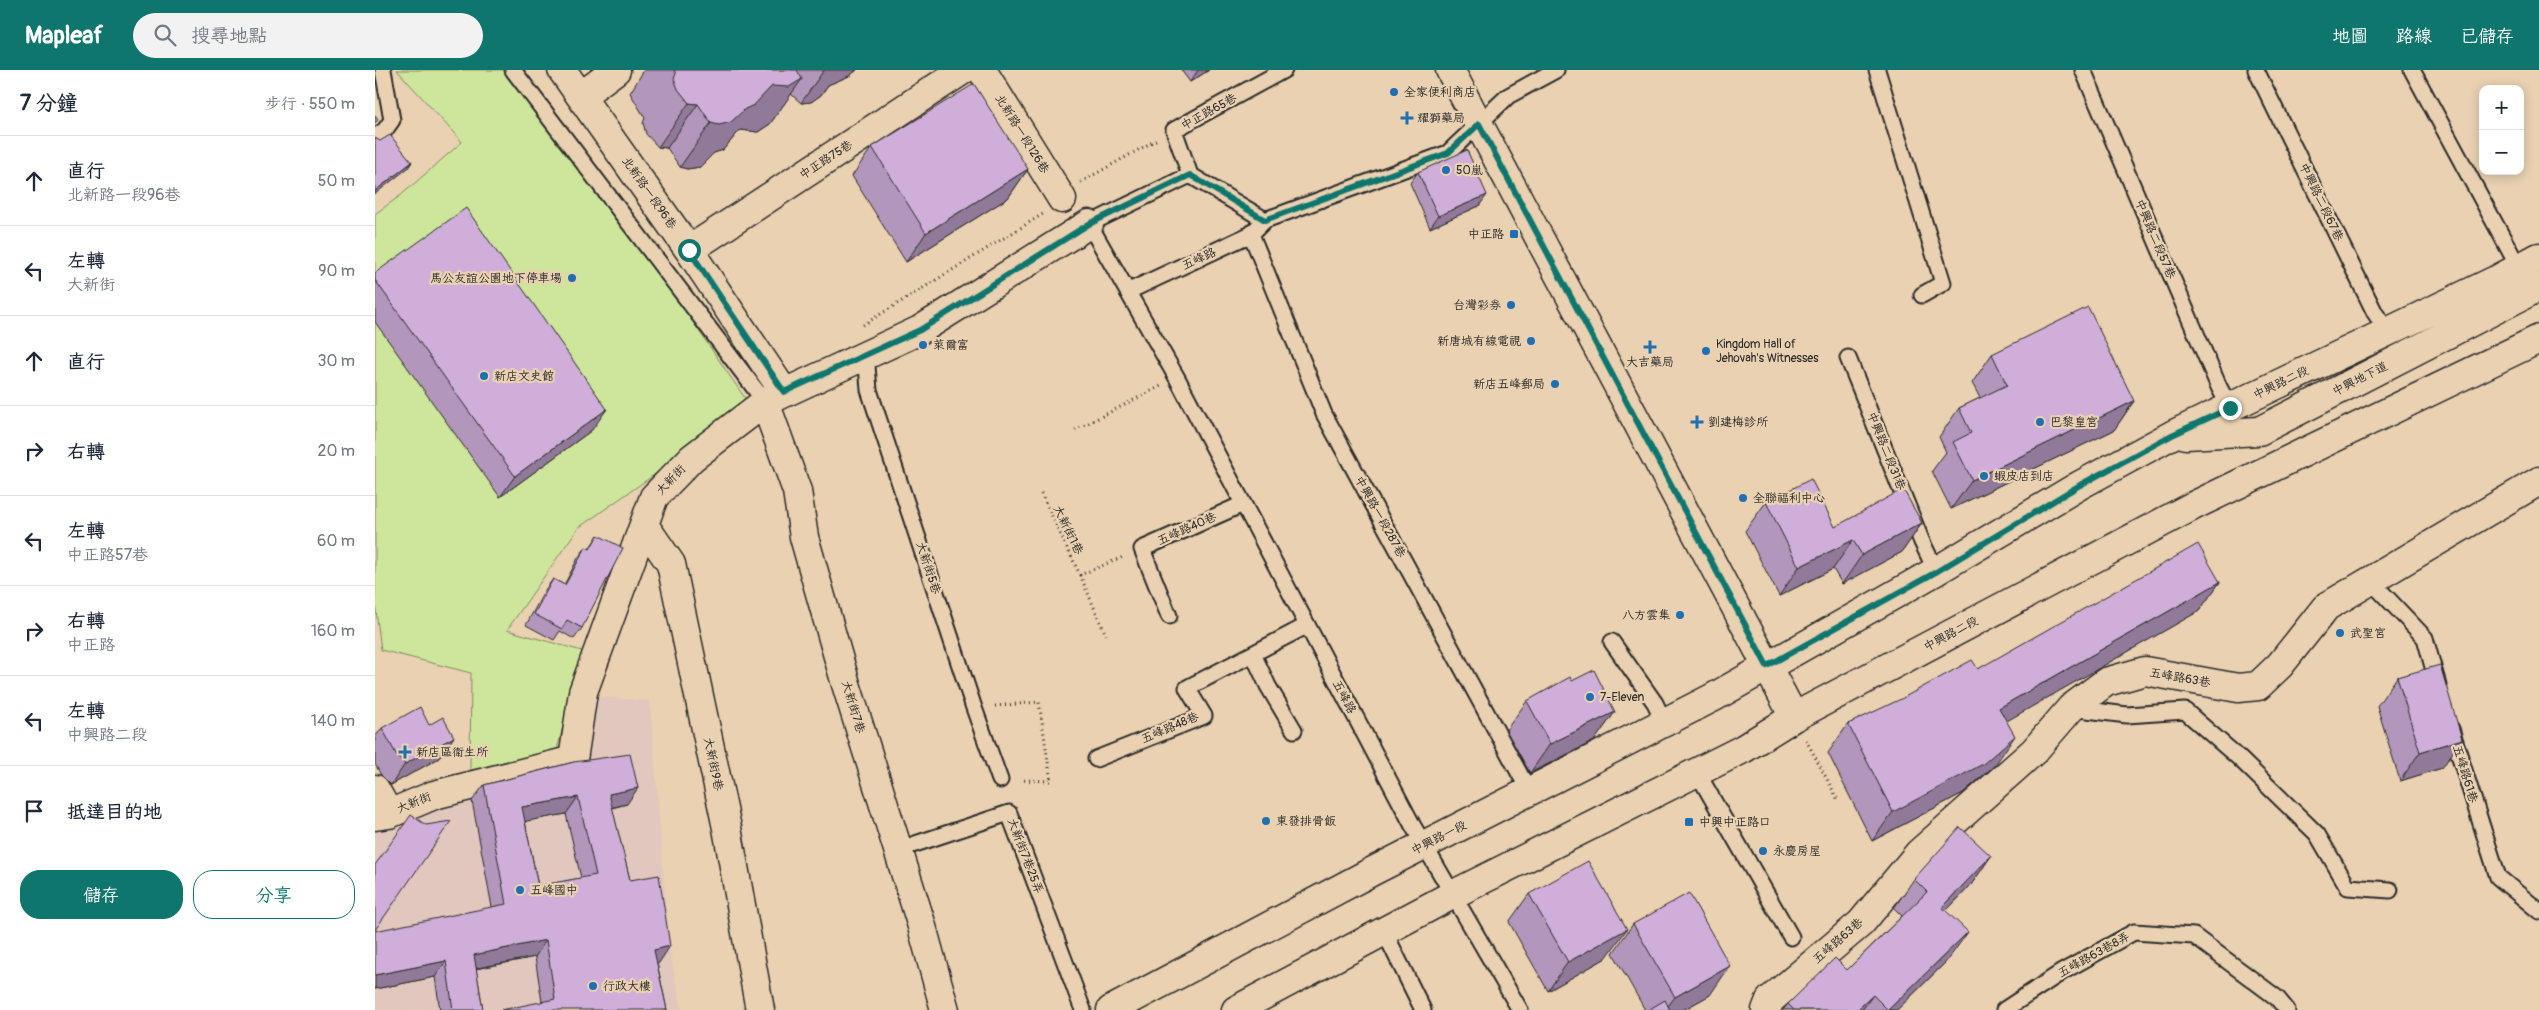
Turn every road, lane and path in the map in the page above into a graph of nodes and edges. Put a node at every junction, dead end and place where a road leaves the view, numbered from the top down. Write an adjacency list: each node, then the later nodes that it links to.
1 (383, 70): 17 (lane)
2 (513, 70): 34 (lane)
3 (562, 70): 14 (street, 北新路一段96巷)
4 (616, 70): 14 (street)
5 (963, 70): 23 (street, 中正路75巷)
6 (982, 70): 19 (street, 北新路一段126巷)
7 (1285, 70): 16 (lane, 中正路65巷)
8 (1450, 70): 15 (street)
9 (1556, 70): 15 (lane)
10 (1877, 70): 27 (lane)
11 (2083, 70): 35 (lane, 中興路二段57巷)
12 (2256, 70): 29 (lane, 中興路二段67巷)
13 (2412, 70): 24 (lane)
14 (581, 96): 23 (street, 北新路一段96巷)
15 (1479, 124): 20 (lane); 51 (street)
16 (1174, 130): 18 (lane, 中正路65巷); 19 (path)
17 (375, 137)
18 (1190, 175): 20 (lane); 21 (lane)
19 (1061, 196): 28 (path)
20 (1265, 220): 22 (lane, 五峰路)
21 (1089, 224): 26 (lane, 五峰路); 31 (street, 大新街)
22 (1251, 234): 26 (lane, 五峰路); 63 (lane, 中興路一段287巷)
23 (689, 250): 34 (street, 北新路一段96巷)
24 (2529, 262): 29 (street, 中興路二段)
25 (2539, 287): 37 (street, 中興地下道)
26 (1129, 291): 33 (lane, 五峰路)
27 (1922, 295)
28 (860, 327)
29 (2388, 332): 35 (street, 中興路二段)
30 (2539, 339): 55 (street, 中興路二段)
31 (866, 354): 34 (street, 大新街); 53 (lane, 大新街5巷)
32 (1848, 358): 43 (lane, 中興路二段31巷)
33 (1177, 378): 36 (path); 40 (lane, 五峰路)
34 (775, 397): 41 (street, 大新街); 67 (street, 大新街7巷)
35 (2230, 408): 37 (street, 中興路二段)
36 (1075, 430)
37 (2172, 435): 43 (street, 中興路二段)
38 (2539, 481): 45 (street, 五峰路63巷)
39 (1041, 493): 44 (path, 大新街1巷)
40 (1243, 504): 42 (lane, 五峰路40巷); 47 (lane, 五峰路)
41 (644, 525): 65 (street, 大新街); 74 (street, 大新街9巷)
42 (1142, 549): 44 (path); 46 (lane, 五峰路40巷)
43 (1936, 572): 51 (street, 中興路二段)
44 (1080, 575): 48 (path, 大新街1巷)
45 (2371, 580): 52 (lane); 54 (street, 五峰路63巷)
46 (1169, 616)
47 (1306, 626): 50 (lane, 五峰路48巷); 66 (lane, 五峰路)
48 (1106, 635)
49 (1612, 642): 57 (lane)
50 (1253, 654): 58 (lane); 59 (lane, 五峰路48巷)
51 (1767, 666): 55 (street); 57 (street, 中興路一段)
52 (2443, 701)
53 (974, 708): 61 (lane, 大新街5巷); 61 (path)
54 (2071, 708): 68 (lane); 81 (street, 五峰路63巷)
55 (1794, 717): 60 (street); 64 (path)
56 (2448, 719): 70 (lane, 五峰路61巷)
57 (1665, 722): 63 (street, 中興路一段)
58 (1294, 730)
59 (1096, 759)
60 (1697, 772): 69 (street); 72 (lane)
61 (999, 780)
62 (375, 789): 65 (street)
63 (1529, 791): 66 (street, 中興路一段)
64 (1838, 800)
65 (382, 815)
66 (1425, 846): 69 (lane, 五峰路); 77 (street, 中興路一段)
67 (897, 850): 75 (street, 大新街7巷); 76 (lane, 大新街7巷25弄)
68 (2390, 890)
69 (1453, 894): 71 (street); 80 (lane, 五峰路)
70 (2539, 911)
71 (1384, 931): 73 (street); 79 (lane)
72 (1791, 937)
73 (1263, 1003): 78 (street)
74 (760, 1010)
75 (945, 1010)
76 (1083, 1010)
77 (1111, 1010)
78 (1236, 1010)
79 (1423, 1010)
80 (1520, 1010)
81 (1766, 1010)
82 (2004, 1010): 83 (lane, 五峰路63巷8弄)
83 (2287, 1010)

